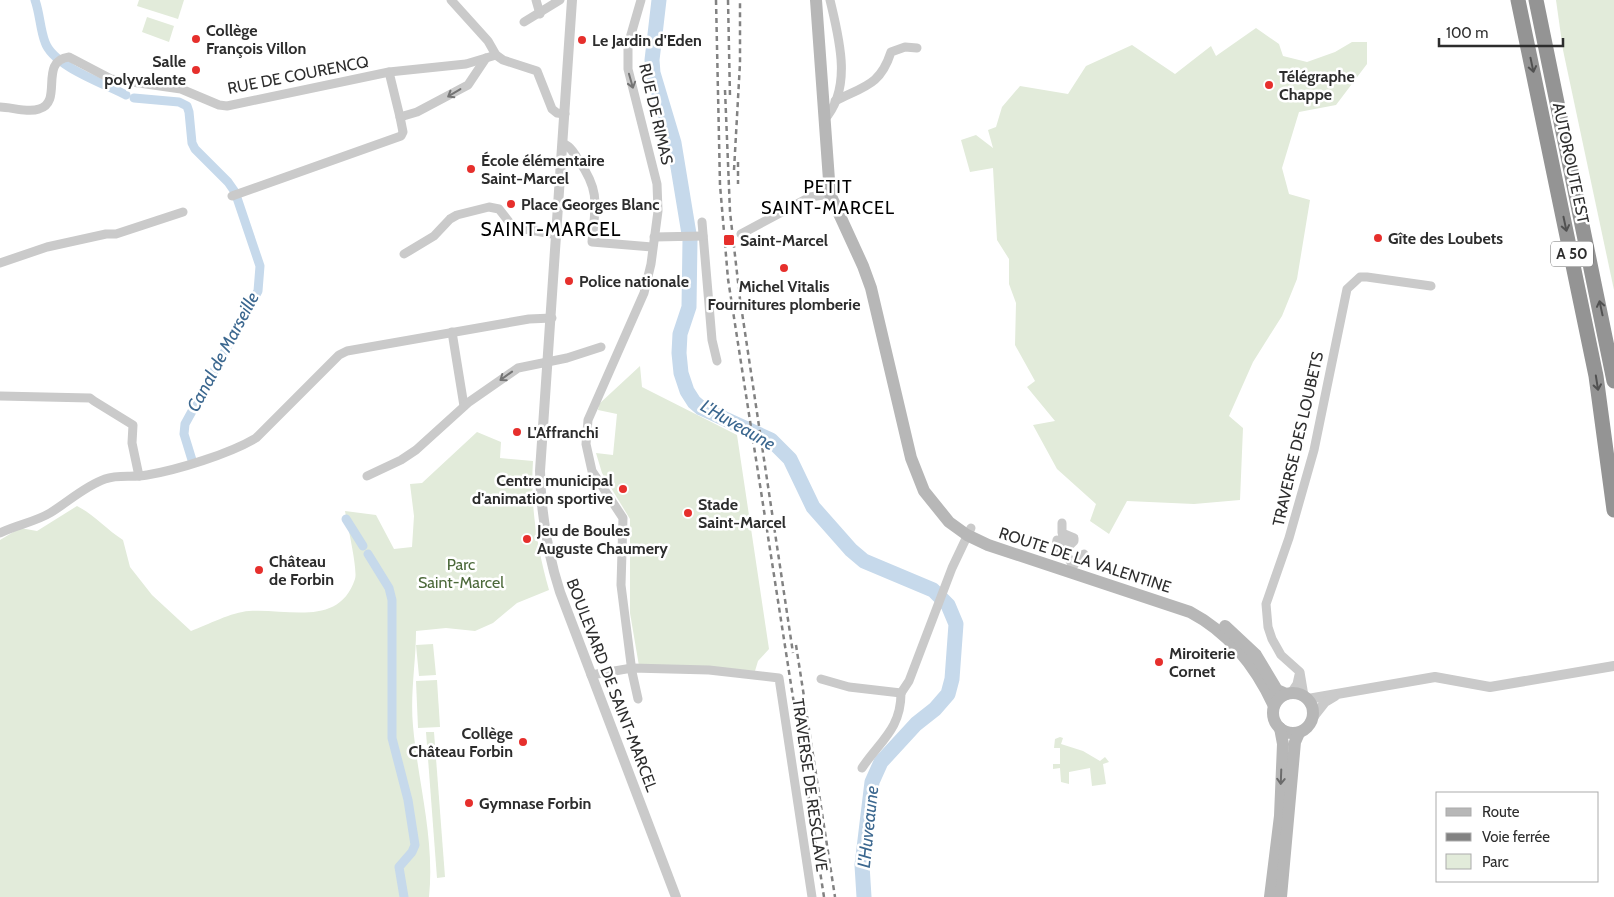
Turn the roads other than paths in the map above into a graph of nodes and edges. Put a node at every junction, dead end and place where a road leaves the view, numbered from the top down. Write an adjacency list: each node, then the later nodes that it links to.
1 (451, 0): 13 (street)
2 (536, 0): 10 (street)
3 (560, 0): 10 (street)
4 (572, 0): 18 (street, BOULEVARD DE SAINT-MARCEL)
5 (641, 0): 29 (street, RUE DE RIMAS, one-way to 29)
6 (816, 0): 20 (main road, ROUTE DE LA VALENTINE)
7 (830, 0): 16 (street)
8 (1518, 0): 44 (highway, AUTOROUTE EST / A 50, one-way to 44)
9 (1536, 0): 39 (highway, AUTOROUTE EST / A 50, one-way to 9)
10 (540, 14): 11 (street)
11 (524, 22)
12 (917, 48): 16 (street)
13 (496, 55): 14 (street, RUE DE COURENCQ); 18 (street)
14 (486, 58): 15 (street, RUE DE COURENCQ); 19 (street, one-way to 19)
15 (389, 72): 17 (street, RUE DE COURENCQ); 19 (street)
16 (835, 101): 20 (street)
17 (0, 107)
18 (565, 114): 21 (street, BOULEVARD DE SAINT-MARCEL)
19 (400, 117): 23 (street)
20 (824, 120): 22 (main road, ROUTE DE LA VALENTINE)
21 (564, 144): 26 (street, BOULEVARD DE SAINT-MARCEL); 30 (street)
22 (830, 194): 27 (street); 46 (main road, ROUTE DE LA VALENTINE)
23 (236, 195)
24 (183, 212): 32 (street)
25 (702, 222): 28 (street)
26 (558, 234): 31 (street); 34 (street, BOULEVARD DE SAINT-MARCEL)
27 (740, 234)
28 (701, 236): 29 (street); 37 (street)
29 (654, 237): 30 (street, RUE DE RIMAS)
30 (652, 247): 54 (street, RUE DE RIMAS)
31 (404, 254)
32 (0, 263)
33 (1432, 286): 56 (street, TRAVERSE DES LOUBETS)
34 (552, 318): 35 (street); 38 (street, BOULEVARD DE SAINT-MARCEL)
35 (452, 332): 41 (street); 42 (street)
36 (601, 348): 38 (street)
37 (717, 361)
38 (549, 362): 41 (street, one-way to 41); 57 (street, BOULEVARD DE SAINT-MARCEL)
39 (1614, 381)
40 (0, 396): 42 (street)
41 (466, 404): 43 (street)
42 (139, 476): 47 (street)
43 (367, 476)
44 (1614, 510)
45 (1062, 523): 50 (street)
46 (969, 532): 49 (main road, ROUTE DE LA VALENTINE); 59 (street)
47 (0, 533)
48 (1084, 554): 50 (street)
49 (1037, 557): 50 (main road, ROUTE DE LA VALENTINE); 51 (main road, ROUTE DE LA VALENTINE)
50 (1073, 566): 51 (main road); 55 (main road, ROUTE DE LA VALENTINE)
51 (1054, 567): 52 (main road, ROUTE DE LA VALENTINE)
52 (1249, 666): 55 (main road); 64 (main road, ROUTE DE LA VALENTINE)
53 (1614, 666): 61 (street)
54 (632, 668): 57 (street); 63 (street, RUE DE RIMAS); 70 (street, TRAVERSE DE RESCLAVE)
55 (1263, 668): 60 (main road, ROUTE DE LA VALENTINE)
56 (1300, 672): 60 (street); 62 (street)
57 (591, 676): 69 (street, BOULEVARD DE SAINT-MARCEL)
58 (821, 680): 59 (street)
59 (900, 693): 68 (street)
60 (1288, 694): 62 (main road); 64 (main road)
61 (1341, 694): 62 (street); 65 (street)
62 (1306, 698): 65 (main road)
63 (638, 700)
64 (1274, 706): 66 (main road)
65 (1314, 716): 67 (main road)
66 (1280, 728): 67 (main road); 71 (main road, one-way to 71)
67 (1299, 733): 72 (main road)
68 (862, 768)
69 (676, 897)
70 (812, 897)
71 (1270, 897)
72 (1281, 897)

